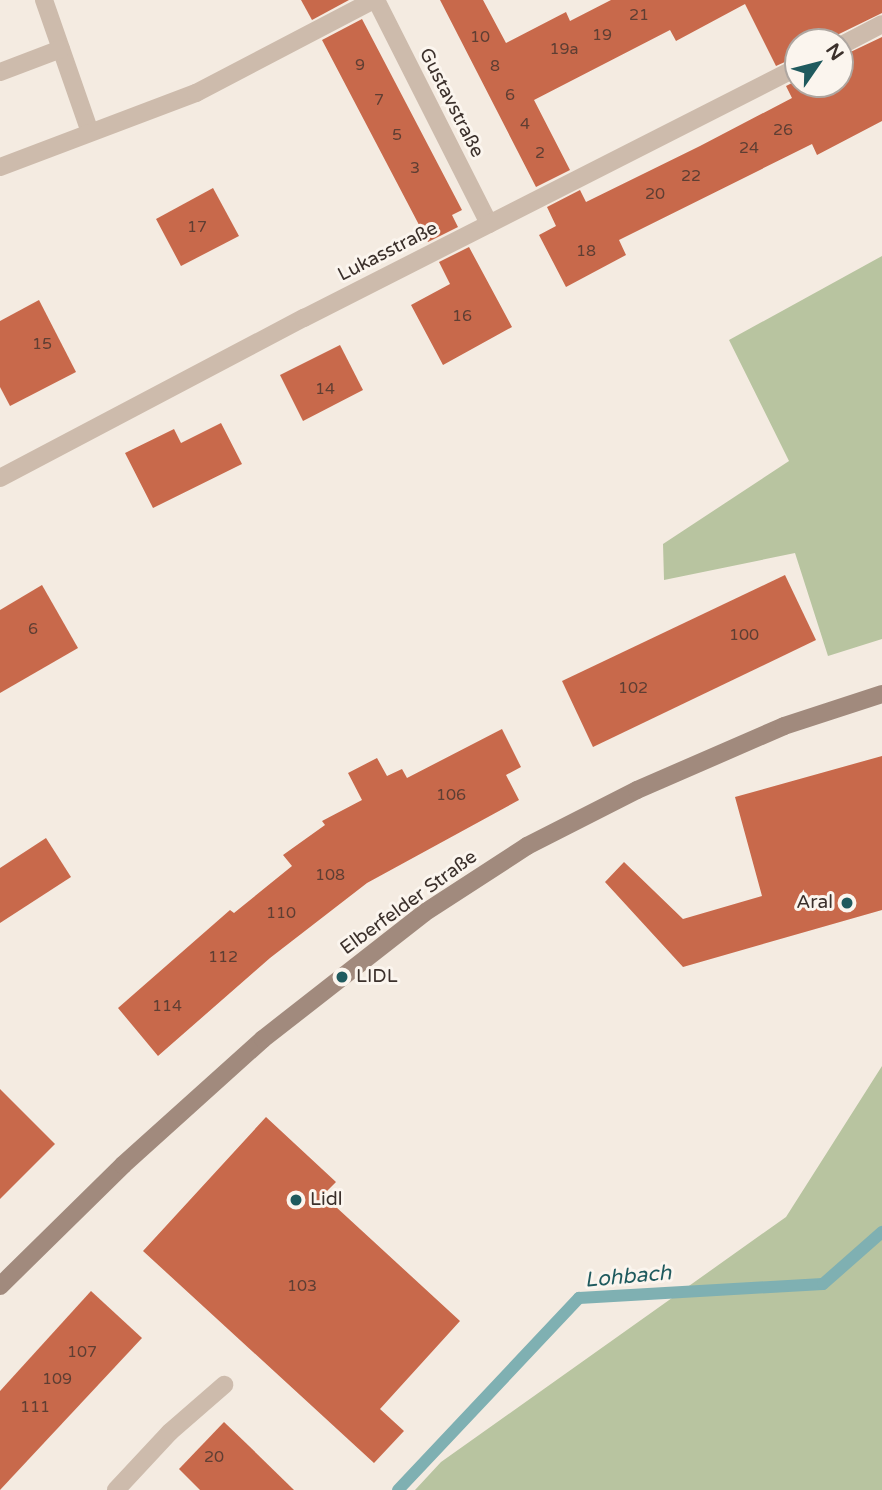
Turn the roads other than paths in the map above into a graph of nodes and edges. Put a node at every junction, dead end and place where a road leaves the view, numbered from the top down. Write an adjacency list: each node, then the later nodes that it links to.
1 (44, 0): 5 (street)
2 (375, 0): 8 (street); 10 (street, Gustavstraße)
3 (882, 24): 4 (street)
4 (854, 39)
5 (61, 49): 6 (street); 8 (street)
6 (0, 72)
7 (784, 74): 10 (street, Lukasstraße)
8 (90, 132): 9 (street)
9 (0, 167)
10 (489, 224): 11 (street, Lukasstraße)
11 (0, 478)
12 (882, 694): 13 (main road, Elberfelder Straße)
13 (0, 1286)
14 (224, 1385): 15 (street)
15 (116, 1490)

